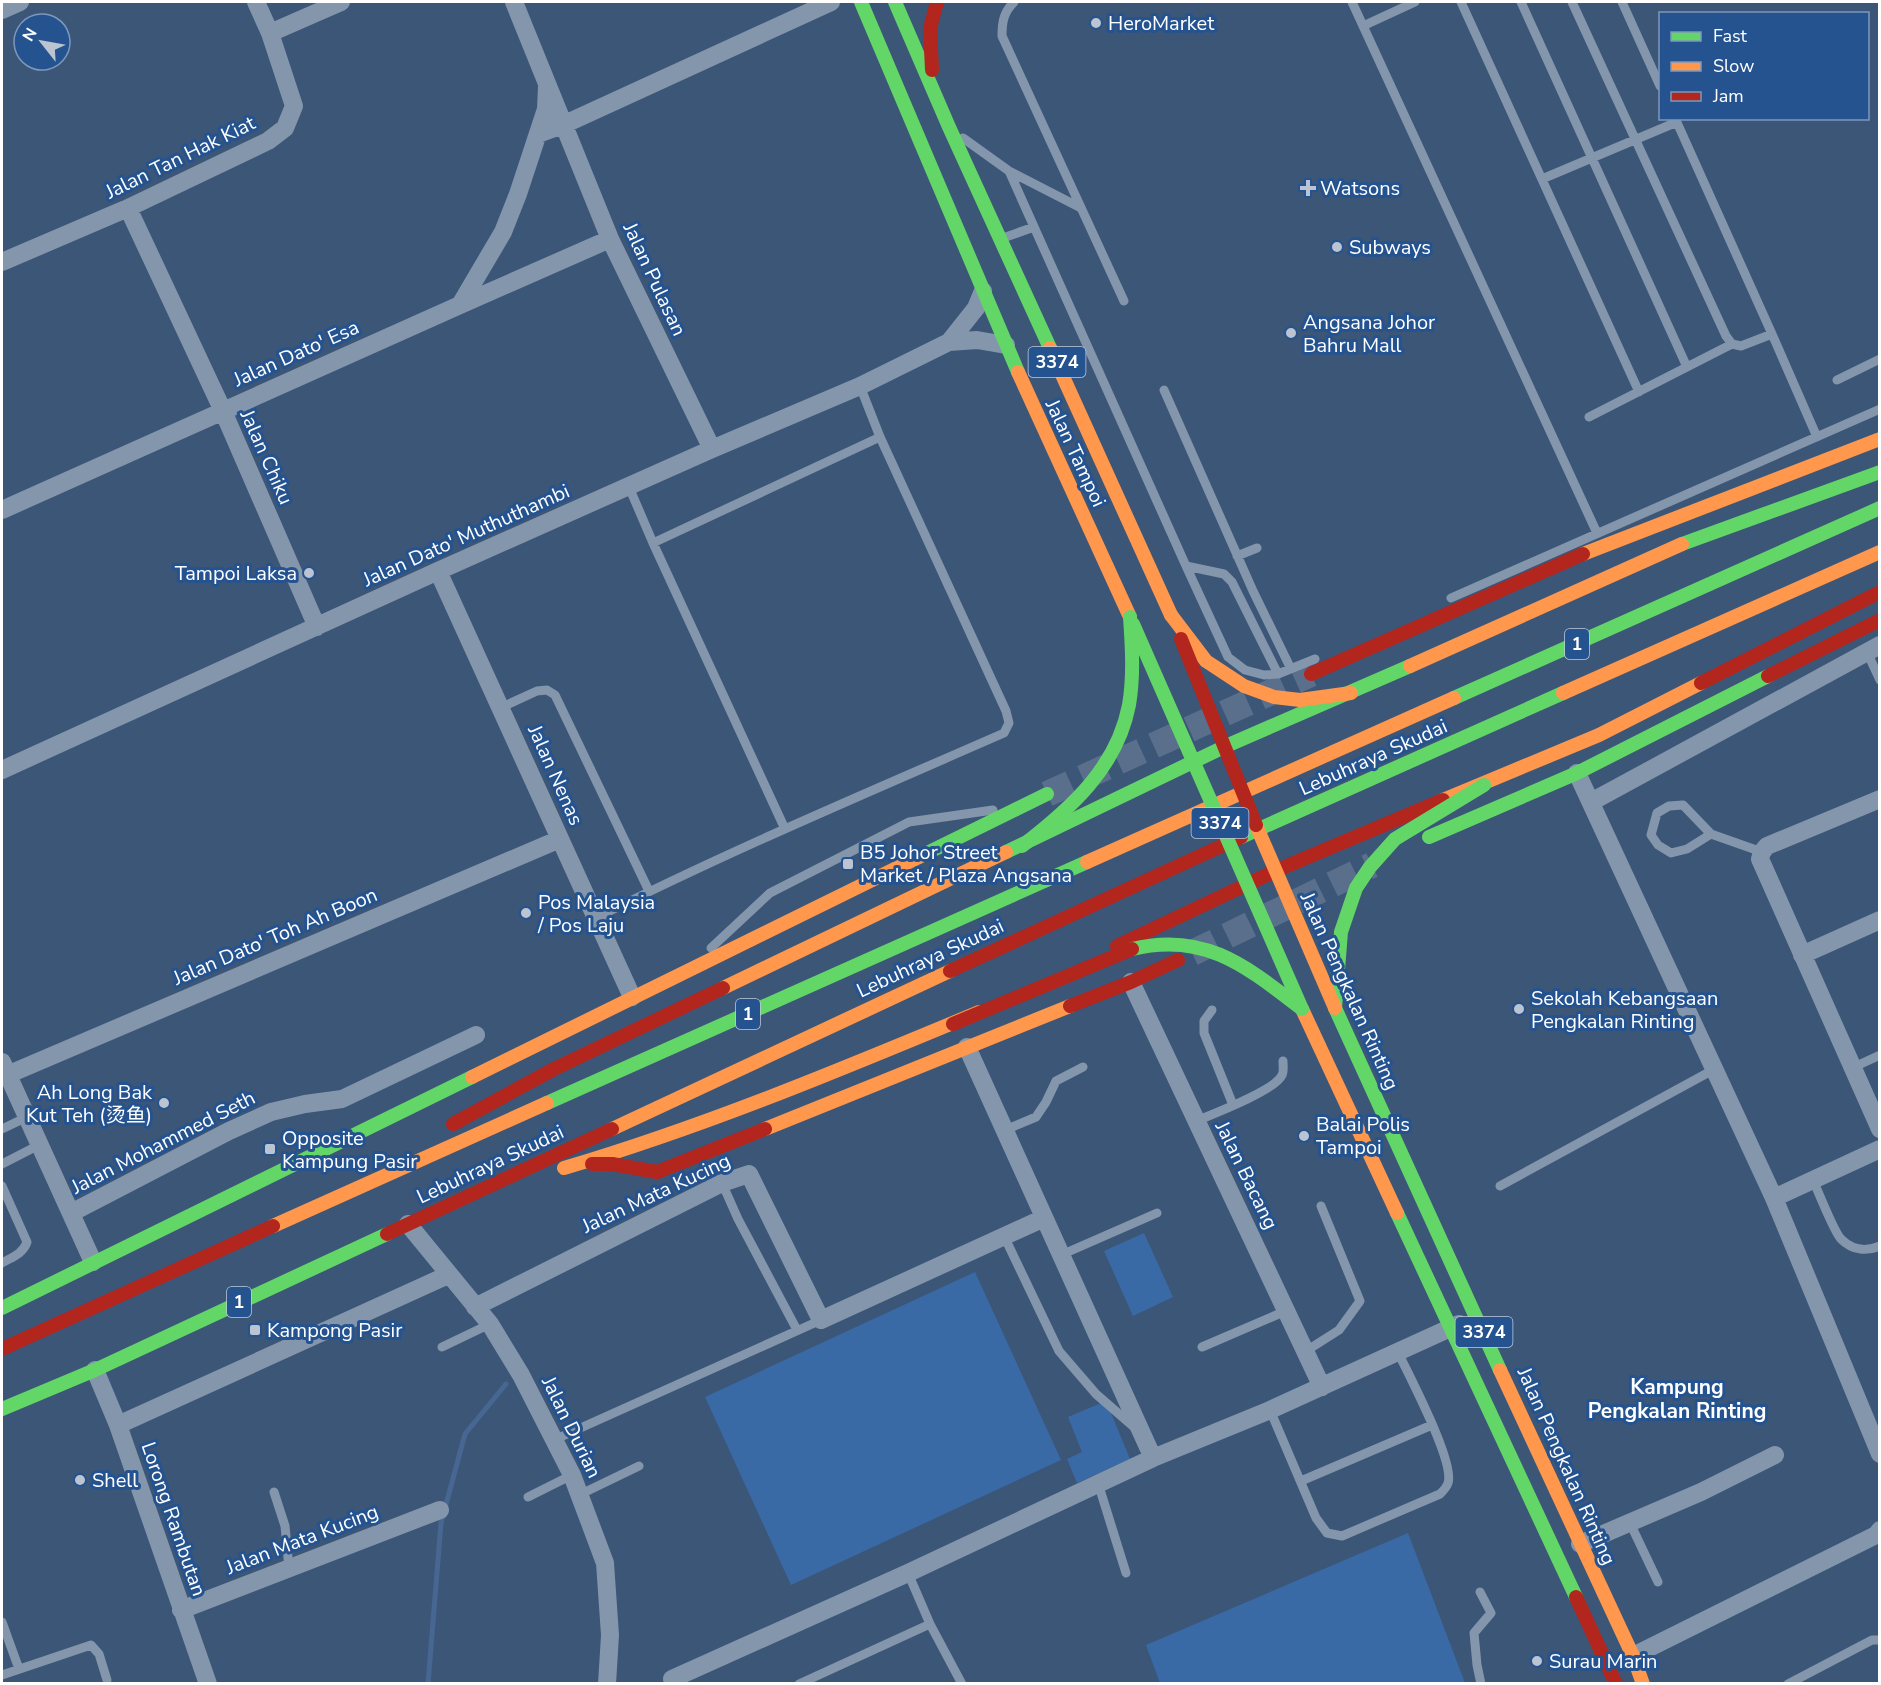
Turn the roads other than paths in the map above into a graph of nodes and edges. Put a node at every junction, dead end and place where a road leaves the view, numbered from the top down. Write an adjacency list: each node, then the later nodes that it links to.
1 (20, 2): 16 (street)
2 (256, 2): 18 (street, Jalan Tan Hak Kiat)
3 (341, 2): 18 (street)
4 (514, 2): 19 (street)
5 (861, 2): 36 (main road, Jalan Tampoi / 3374)
6 (895, 2): 21 (main road, Jalan Tampoi / 3374)
7 (937, 2): 21 (main road)
8 (1014, 2): 31 (lane)
9 (1352, 2): 17 (lane)
10 (1415, 2): 17 (lane)
11 (1461, 2): 29 (lane)
12 (1521, 2): 27 (lane)
13 (1572, 2): 26 (lane)
14 (1622, 2): 20 (lane)
15 (826, 3): 23 (street)
16 (2, 10)
17 (1363, 26): 60 (lane)
18 (270, 33): 30 (street, Jalan Tan Hak Kiat)
19 (547, 81): 23 (street); 25 (street)
20 (1659, 84)
21 (933, 90): 24 (main road, Jalan Tampoi / 3374)
22 (1676, 120): 26 (lane); 39 (lane)
23 (565, 124): 25 (street); 34 (street, Jalan Pulasan)
24 (949, 127): 28 (lane); 33 (main road, Jalan Tampoi / 3374)
25 (538, 134): 38 (street)
26 (1636, 140): 27 (lane); 41 (lane)
27 (1592, 158): 29 (lane); 44 (lane)
28 (1009, 171): 31 (lane); 32 (lane)
29 (1542, 179): 48 (lane)
30 (128, 208): 35 (street, Jalan Tan Hak Kiat); 50 (street, Jalan Chiku)
31 (1081, 208): 37 (lane)
32 (1034, 227): 33 (lane); 65 (lane)
33 (1000, 238): 70 (main road, Jalan Tampoi / 3374)
34 (610, 239): 38 (street, Jalan Dato' Esa); 55 (street, Jalan Pulasan)
35 (2, 262)
36 (983, 291): 40 (street, Jalan Dato' Muthuthambi); 42 (main road, Jalan Tampoi / 3374)
37 (1124, 301)
38 (460, 305): 50 (street, Jalan Dato' Esa)
39 (1772, 334): 41 (lane); 53 (lane)
40 (950, 342): 42 (street, Jalan Dato' Muthuthambi); 46 (street, Jalan Dato' Muthuthambi)
41 (1732, 344): 44 (lane)
42 (1006, 345): 69 (main road, Jalan Tampoi / 3374)
43 (1880, 359): 45 (lane)
44 (1687, 367): 48 (lane)
45 (1837, 380)
46 (860, 386): 52 (lane); 55 (street, Jalan Dato' Muthuthambi)
47 (1164, 390): 64 (lane)
48 (1639, 392): 51 (lane)
49 (1880, 409): 53 (lane)
50 (223, 411): 59 (street, Jalan Dato' Esa); 72 (street, Jalan Chiku)
51 (1589, 417)
52 (880, 436): 61 (lane); 91 (lane)
53 (1816, 437): 60 (lane)
54 (1880, 439): 78 (main road)
55 (712, 449): 57 (street, Jalan Dato' Muthuthambi)
56 (1880, 472): 80 (main road)
57 (629, 487): 61 (lane); 66 (street, Jalan Dato' Muthuthambi)
58 (1880, 508): 137 (main road, Lebuhraya Skudai / 1)
59 (2, 510)
60 (1597, 533): 68 (lane)
61 (653, 543): 91 (lane)
62 (1257, 548): 64 (lane)
63 (1880, 552): 135 (main road, Lebuhraya Skudai / 1)
64 (1237, 556): 76 (lane)
65 (1186, 566): 77 (lane); 77 (lane)
66 (438, 572): 72 (street, Jalan Dato' Muthuthambi); 81 (street, Jalan Nenas)
67 (1880, 592): 86 (main road)
68 (1444, 601)
69 (1128, 612): 83 (main road, Jalan Tampoi / 3374, bridge); 95 (main road, bridge)
70 (1171, 615): 80 (main road, bridge); 82 (main road, Jalan Tampoi / 3374, bridge)
71 (1880, 620): 73 (main road)
72 (317, 627): 84 (street, Jalan Dato' Muthuthambi)
73 (1857, 632): 74 (lane); 85 (main road)
74 (1873, 648): 79 (lane); 89 (street)
75 (1324, 655): 76 (lane)
76 (1291, 669): 77 (lane)
77 (1278, 674)
78 (1311, 674)
79 (1880, 680)
80 (1351, 693): 82 (main road, bridge)
81 (501, 708): 94 (street, Jalan Nenas); 99 (lane)
82 (1226, 746): 83 (main road); 97 (main road, Jalan Tampoi / 3374, bridge)
83 (1194, 761): 95 (main road, bridge); 98 (main road, Jalan Tampoi / 3374, bridge)
84 (2, 770)
85 (1577, 773): 89 (street); 93 (main road)
86 (1484, 785): 97 (main road, bridge); 107 (main road, bridge)
87 (1047, 794): 90 (main road)
88 (1880, 799): 96 (street)
89 (1591, 802): 118 (street)
90 (1025, 805): 104 (main road); 104 (lane)
91 (785, 829): 99 (lane)
92 (1711, 834): 92 (lane); 96 (lane)
93 (1429, 837)
94 (560, 839): 100 (street, Jalan Nenas); 117 (street, Jalan Dato' Toh Ah Boon)
95 (1022, 846): 124 (main road)
96 (1762, 852): 102 (street)
97 (1275, 872): 98 (main road); 107 (main road, Jalan Pengkalan Rinting / 3374, bridge)
98 (1247, 885): 108 (main road, 3374, bridge); 110 (main road, bridge)
99 (649, 891): 100 (lane)
100 (596, 918): 106 (street, Jalan Nenas)
101 (1880, 920): 102 (street)
102 (1802, 955): 116 (street)
103 (1178, 960): 105 (main road)
104 (690, 969): 106 (main road)
105 (1131, 982): 112 (main road); 121 (street, Jalan Bacang)
106 (632, 997): 146 (main road)
107 (1335, 1008): 152 (main road, Jalan Pengkalan Rinting / 3374)
108 (1302, 1009): 110 (main road, bridge); 155 (main road, 3374)
109 (1212, 1010): 119 (lane)
110 (953, 1024): 130 (main road)
111 (476, 1035): 139 (street, Jalan Mohammed Seth)
112 (967, 1047): 125 (street); 130 (main road)
113 (1880, 1055): 116 (lane)
114 (1283, 1061): 119 (lane)
115 (1083, 1067): 125 (lane)
116 (1852, 1068): 123 (street)
117 (4, 1069): 120 (street)
118 (1713, 1070): 134 (lane); 136 (street)
119 (1233, 1105): 121 (lane)
120 (27, 1117): 122 (lane); 126 (street)
121 (1196, 1121): 151 (street, Jalan Bacang)
122 (2, 1129)
123 (1880, 1129)
124 (441, 1131)
125 (1005, 1131): 141 (street)
126 (39, 1145): 129 (lane); 139 (street)
127 (1880, 1149): 131 (street)
128 (390, 1158): 137 (main road)
129 (2, 1164)
130 (580, 1164): 135 (main road)
131 (1813, 1180): 136 (street); 144 (lane)
132 (722, 1183): 149 (street, Jalan Mata Kucing); 153 (street, Jalan Mata Kucing); 156 (lane)
133 (2, 1186): 147 (lane)
134 (1500, 1186)
135 (475, 1191): 142 (main road, Lebuhraya Skudai / 1)
136 (1774, 1198): 170 (street)
137 (321, 1204): 159 (main road, Lebuhraya Skudai / 1)
138 (1322, 1206): 160 (lane)
139 (70, 1213): 146 (street)
140 (1157, 1213): 145 (lane)
141 (1044, 1218): 143 (street); 145 (street)
142 (408, 1224): 148 (street, Jalan Durian); 162 (main road, Lebuhraya Skudai / 1)
143 (1004, 1236): 153 (street); 168 (lane)
144 (1880, 1246)
145 (1061, 1255): 168 (street)
146 (93, 1262): 150 (main road)
147 (2, 1263)
148 (448, 1275): 149 (street, Jalan Durian); 166 (street)
149 (475, 1307): 154 (street, Jalan Durian)
150 (2, 1308)
151 (1288, 1310): 158 (lane); 160 (street, Jalan Bacang)
152 (1478, 1317): 155 (street); 183 (main road, Jalan Pengkalan Rinting / 3374)
153 (821, 1320): 156 (lane)
154 (490, 1324): 157 (lane); 169 (street, Jalan Durian)
155 (1450, 1328): 161 (street); 196 (main road, 3374)
156 (797, 1330): 169 (lane)
157 (442, 1347)
158 (1202, 1347)
159 (2, 1349)
160 (1306, 1351): 163 (street, Jalan Bacang)
161 (1398, 1352): 163 (street); 167 (lane)
162 (95, 1370): 164 (main road, Lebuhraya Skudai / 1); 166 (street, Lorong Rambutan)
163 (1323, 1387): 165 (street)
164 (2, 1409)
165 (1270, 1410): 172 (street); 175 (lane)
166 (118, 1425): 189 (street, Lorong Rambutan)
167 (1432, 1425): 175 (lane); 175 (lane)
168 (1143, 1436): 172 (street)
169 (556, 1439): 174 (street, Jalan Durian)
170 (1880, 1454)
171 (1775, 1455): 181 (street)
172 (1153, 1458): 176 (street)
173 (639, 1466): 178 (lane)
174 (572, 1474): 178 (street, Jalan Durian); 179 (lane)
175 (1301, 1481)
176 (1098, 1484): 185 (street); 186 (lane)
177 (274, 1492): 184 (lane)
178 (579, 1495): 200 (street, Jalan Durian)
179 (528, 1497)
180 (440, 1510): 184 (street, Jalan Mata Kucing)
181 (1630, 1522): 183 (street); 187 (lane)
182 (1880, 1530): 193 (street)
183 (1580, 1544): 193 (main road, Jalan Pengkalan Rinting / 3374)
184 (289, 1568): 189 (street, Jalan Mata Kucing)
185 (908, 1573): 191 (lane); 197 (street)
186 (1126, 1573)
187 (1658, 1582)
188 (1480, 1592): 203 (lane)
189 (181, 1610): 199 (street, Lorong Rambutan)
190 (2, 1622): 194 (lane)
191 (930, 1624): 201 (lane); 202 (lane)
192 (1880, 1640): 205 (lane)
193 (1633, 1656): 196 (street); 204 (main road, Jalan Pengkalan Rinting / 3374)
194 (19, 1669): 195 (lane); 198 (lane)
195 (2, 1676)
196 (1613, 1676)
197 (672, 1679)
198 (107, 1680)
199 (208, 1683)
200 (606, 1683)
201 (799, 1683)
202 (962, 1683)
203 (1481, 1683)
204 (1643, 1683)
205 (1788, 1683)

